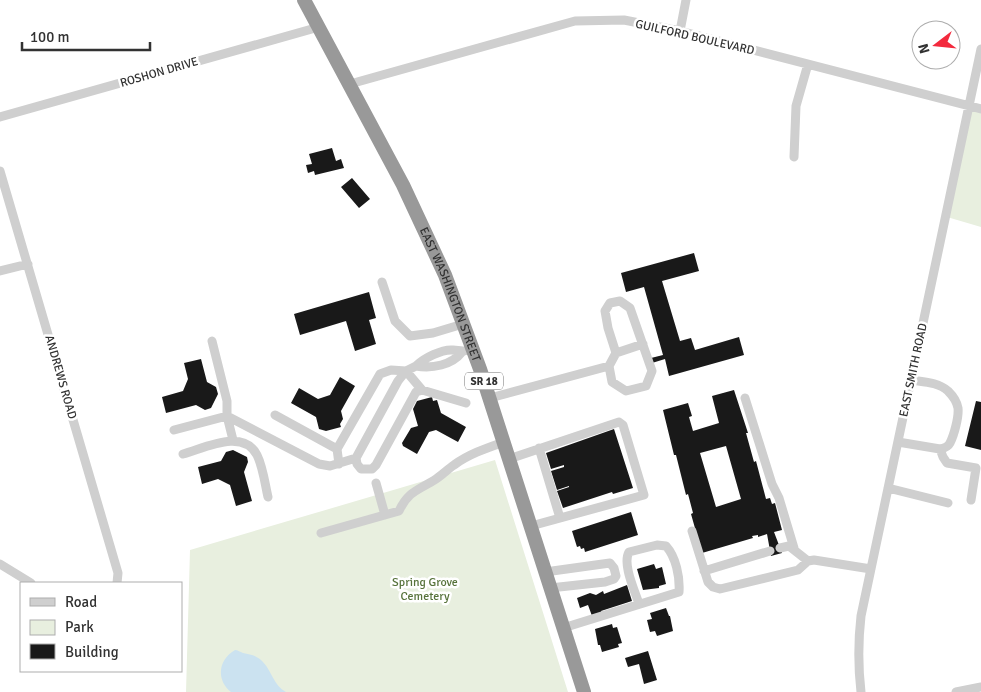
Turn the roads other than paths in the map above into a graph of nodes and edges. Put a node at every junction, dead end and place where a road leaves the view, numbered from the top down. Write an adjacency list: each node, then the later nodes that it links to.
1 (304, 0): 3 (highway, EAST WASHINGTON STREET / SR 18)
2 (686, 0): 4 (street)
3 (319, 27): 7 (highway, EAST WASHINGTON STREET / SR 18); 10 (street, ROSHON DRIVE)
4 (680, 32): 6 (street, GUILFORD BOULEVARD); 7 (street, GUILFORD BOULEVARD)
5 (981, 50): 8 (street, EAST SMITH ROAD)
6 (808, 64): 8 (street, GUILFORD BOULEVARD); 11 (street)
7 (350, 84): 16 (highway, EAST WASHINGTON STREET / SR 18)
8 (969, 106): 9 (street, GUILFORD BOULEVARD); 23 (street, EAST SMITH ROAD)
9 (981, 109)
10 (0, 118)
11 (794, 157)
12 (0, 171): 13 (street, ANDREWS ROAD)
13 (28, 264): 14 (street); 60 (street, ANDREWS ROAD)
14 (0, 271)
15 (382, 282): 16 (street)
16 (463, 324): 19 (highway, EAST WASHINGTON STREET / SR 18)
17 (212, 341): 29 (street)
18 (643, 344): 20 (street); 20 (street); 21 (street)
19 (467, 350): 22 (street); 25 (highway, EAST WASHINGTON STREET / SR 18)
20 (616, 353): 21 (street)
21 (609, 366): 25 (street)
22 (406, 371): 24 (street); 35 (street); 38 (street)
23 (911, 380): 33 (street, EAST SMITH ROAD); 36 (street)
24 (422, 390): 27 (street); 38 (street)
25 (490, 398): 32 (highway, EAST WASHINGTON STREET / SR 18)
26 (745, 398): 52 (street)
27 (466, 403)
28 (275, 415): 35 (street)
29 (227, 416): 30 (street); 31 (street); 40 (street)
30 (174, 430)
31 (233, 440): 37 (street); 43 (street)
32 (504, 442): 39 (highway, EAST WASHINGTON STREET / SR 18); 46 (street)
33 (898, 442): 36 (street); 42 (street, EAST SMITH ROAD)
34 (539, 448): 39 (street); 47 (street); 47 (street)
35 (337, 449): 40 (street)
36 (940, 449): 44 (street)
37 (184, 454)
38 (356, 458): 40 (street)
39 (509, 459): 48 (highway, EAST WASHINGTON STREET / SR 18)
40 (339, 464)
41 (376, 483): 46 (street)
42 (888, 488): 45 (street); 56 (street, EAST SMITH ROAD)
43 (268, 497)
44 (971, 500)
45 (948, 503)
46 (385, 515): 50 (street)
47 (560, 518): 48 (street)
48 (531, 526): 58 (highway, EAST WASHINGTON STREET / SR 18)
49 (692, 531): 57 (street)
50 (321, 533)
51 (780, 548): 52 (street)
52 (794, 548): 54 (street)
53 (770, 551): 57 (street)
54 (808, 561): 56 (street); 57 (street)
55 (0, 564): 59 (street)
56 (870, 569): 66 (street, EAST SMITH ROAD)
57 (704, 571)
58 (545, 572): 61 (highway, EAST WASHINGTON STREET / SR 18); 61 (street)
59 (28, 582)
60 (117, 582)
61 (550, 588): 63 (highway, EAST WASHINGTON STREET / SR 18)
62 (639, 604): 62 (street); 63 (street)
63 (563, 628): 65 (highway, EAST WASHINGTON STREET / SR 18)
64 (981, 687): 67 (street)
65 (584, 692)
66 (861, 692)
67 (956, 692)

